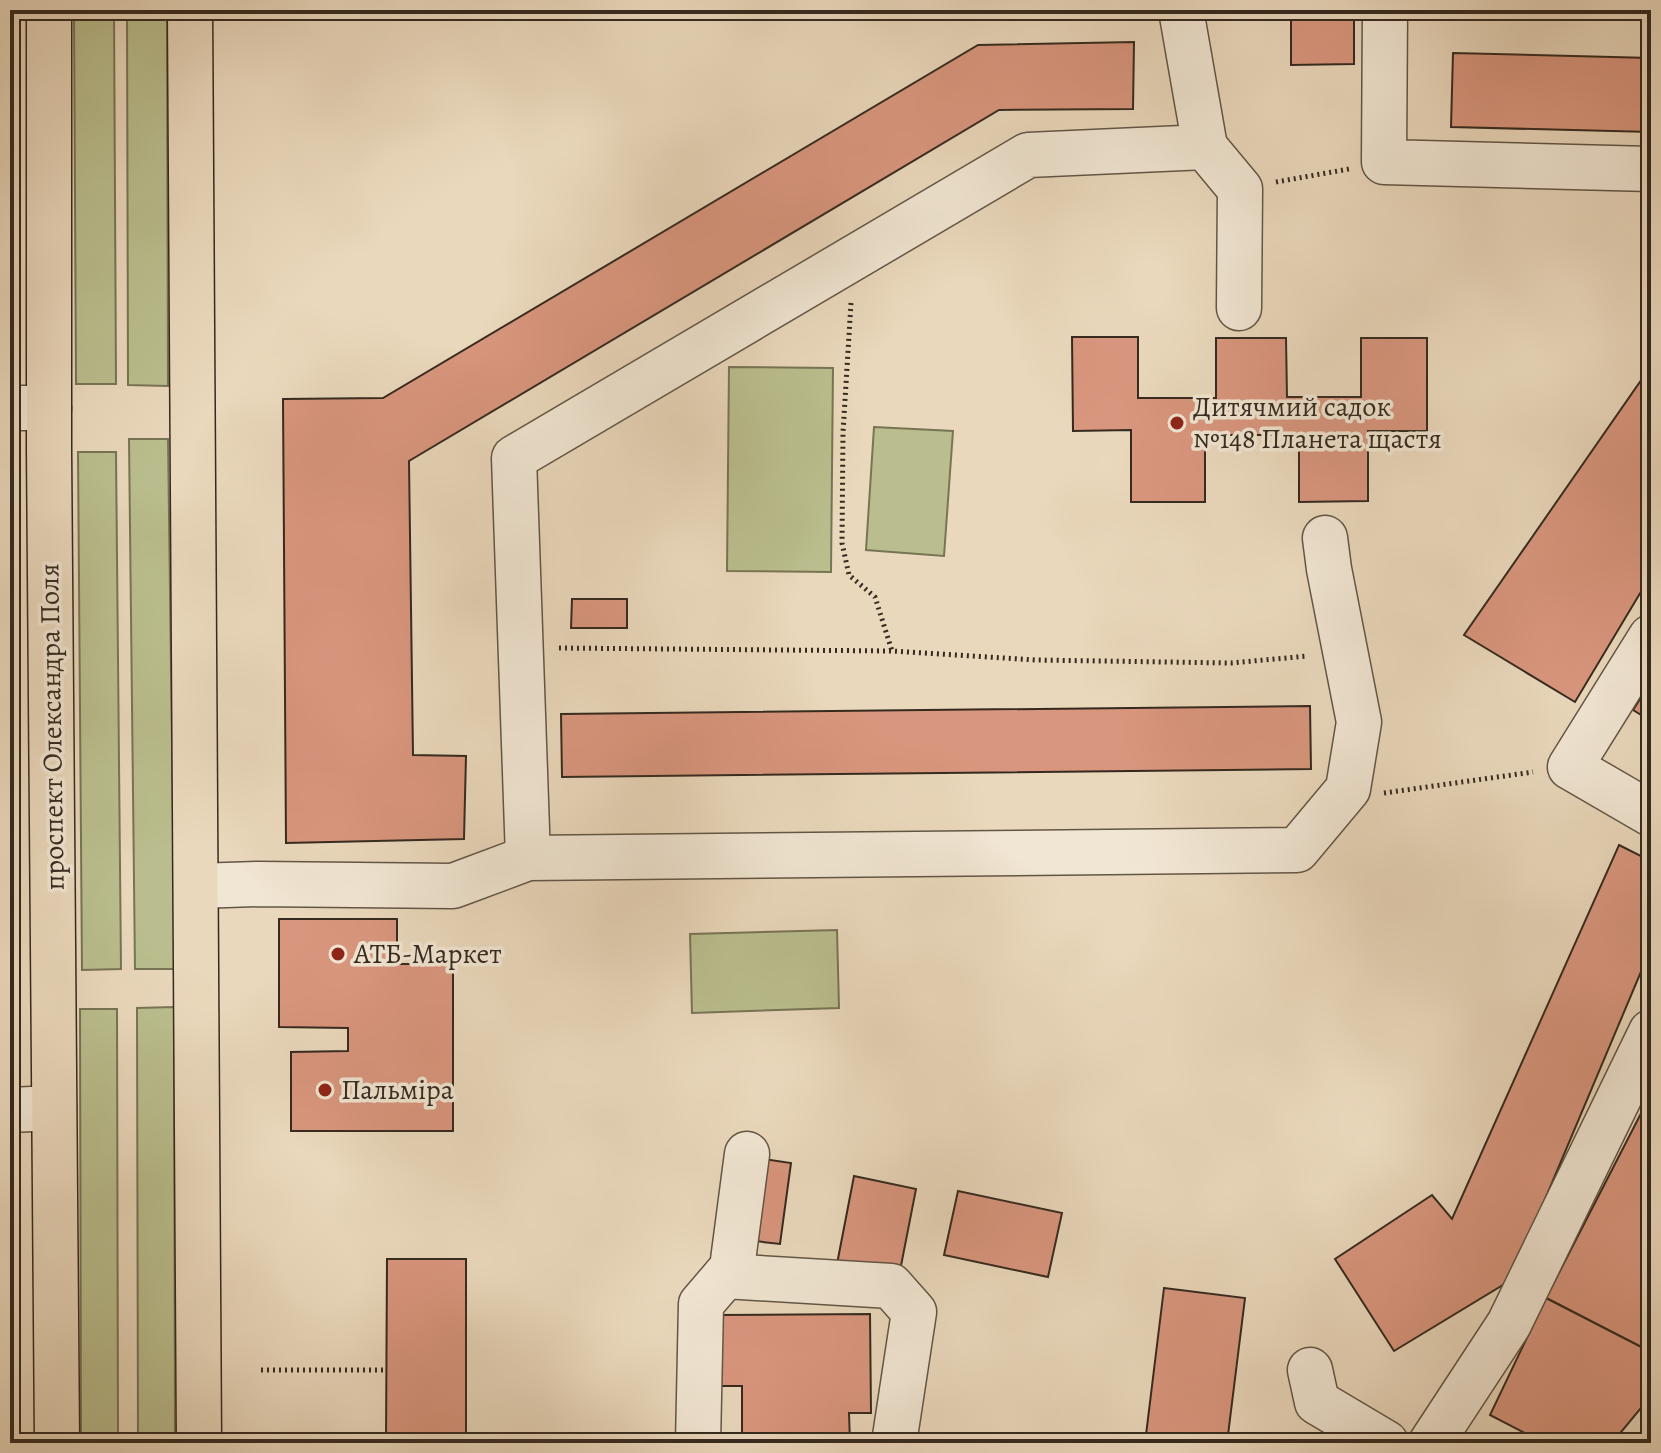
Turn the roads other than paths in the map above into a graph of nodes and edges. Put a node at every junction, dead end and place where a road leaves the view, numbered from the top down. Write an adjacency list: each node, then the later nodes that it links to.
1 (49, 10): 8 (main road, проспект Олександра Поля)
2 (190, 10): 13 (main road)
3 (1181, 10): 5 (street)
4 (1385, 10): 6 (street)
5 (1205, 147): 7 (street); 12 (street)
6 (1651, 169)
7 (1239, 308)
8 (30, 408): 15 (main road, проспект Олександра Поля)
9 (1325, 538): 12 (street)
10 (1651, 637): 11 (street)
11 (1651, 814)
12 (528, 858): 13 (street)
13 (197, 886): 21 (main road)
14 (1651, 1032): 25 (street)
15 (54, 1108): 16 (street); 20 (main road, проспект Олександра Поля)
16 (10, 1110)
17 (747, 1154): 18 (street)
18 (725, 1276): 22 (street); 23 (street)
19 (1310, 1370): 24 (street)
20 (57, 1443)
21 (199, 1443)
22 (698, 1443)
23 (894, 1443)
24 (1386, 1443)
25 (1431, 1443)

